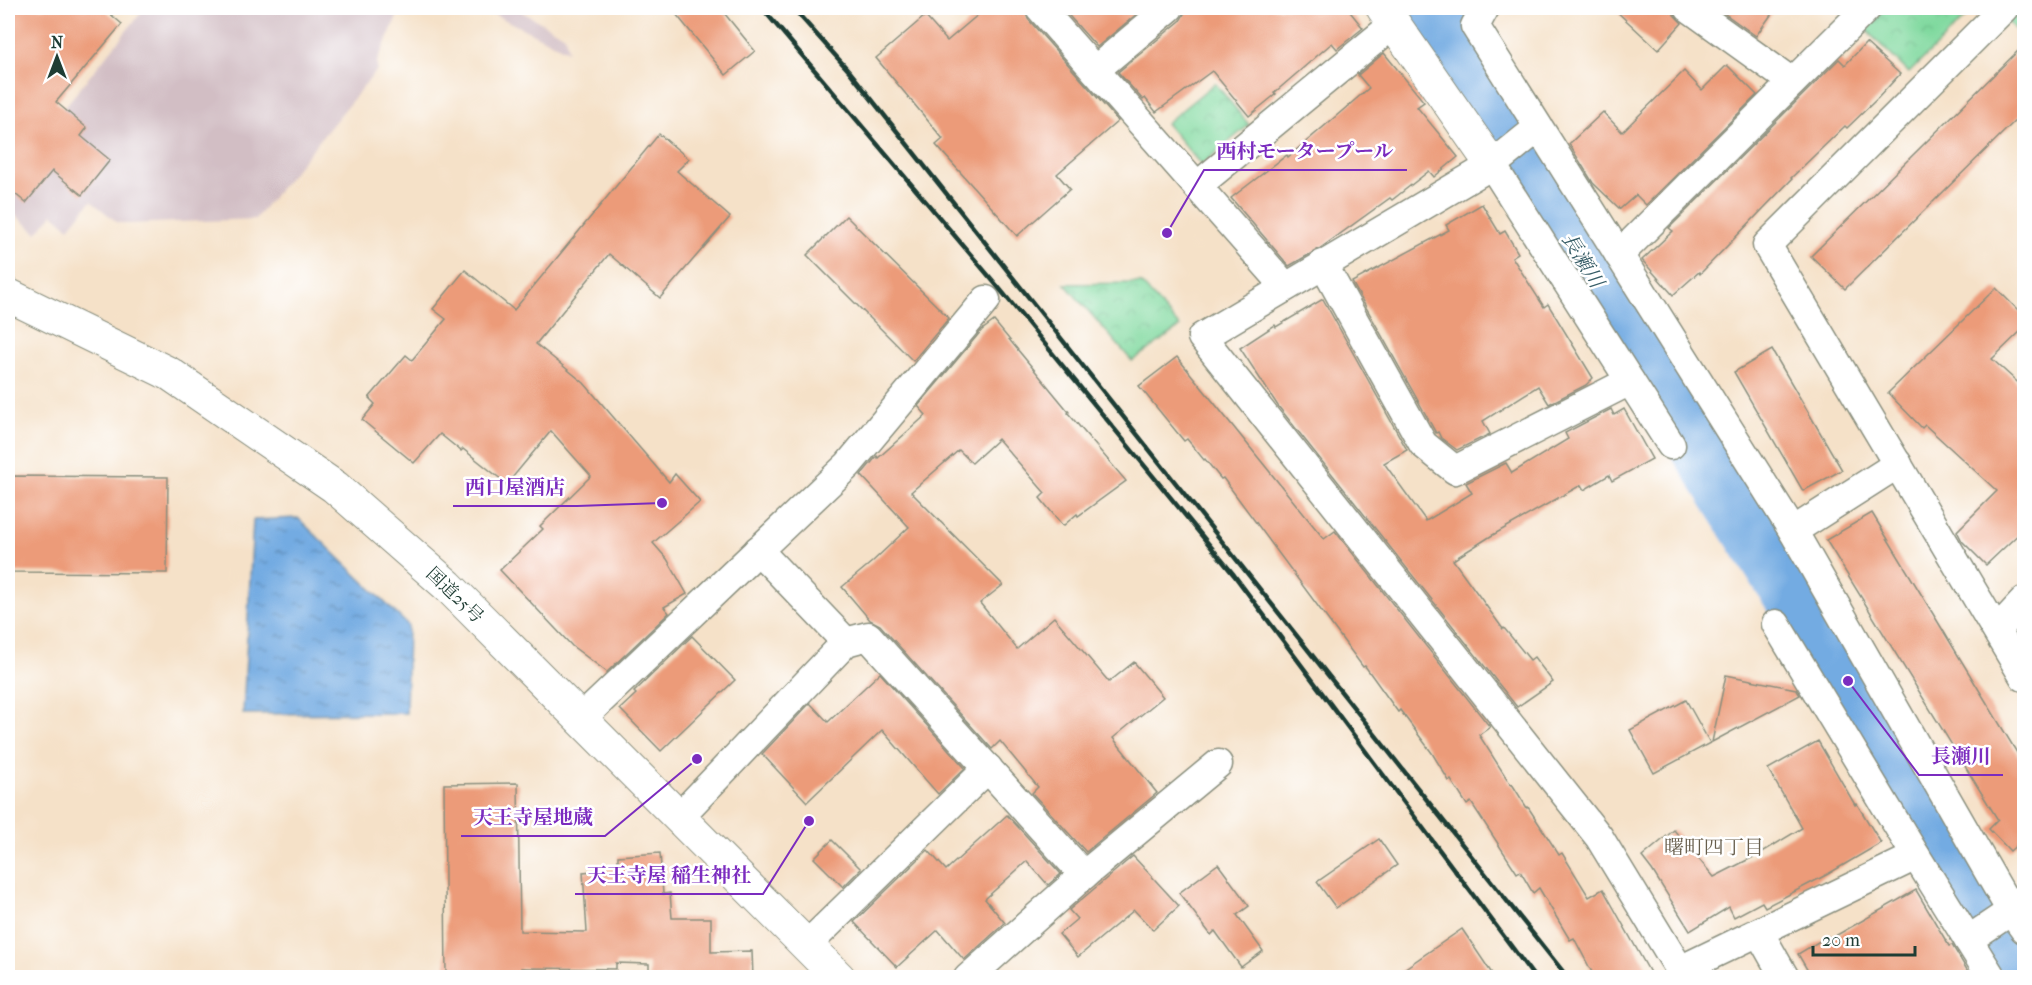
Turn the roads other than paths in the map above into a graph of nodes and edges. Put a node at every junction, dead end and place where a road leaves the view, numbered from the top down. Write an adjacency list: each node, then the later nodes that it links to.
1 (1040, 8): 8 (street)
2 (1169, 8): 8 (street)
3 (1485, 8): 10 (street)
4 (1689, 8): 9 (street)
5 (1867, 8): 9 (street)
6 (2004, 8): 19 (street)
7 (1389, 16): 10 (main road); 11 (street)
8 (1095, 70): 11 (street)
9 (1792, 82): 12 (street)
10 (1515, 146): 12 (street); 13 (street); 17 (street)
11 (1197, 186): 14 (street)
12 (1619, 255): 20 (street)
13 (1323, 264): 14 (street); 17 (street)
14 (1285, 286): 34 (street)
15 (8, 295): 27 (main road, 国道25号)
16 (986, 300): 21 (street)
17 (1630, 381): 18 (street)
18 (1671, 445)
19 (1898, 464): 20 (street); 24 (street)
20 (1793, 531): 33 (street)
21 (758, 550): 25 (street); 27 (street)
22 (2025, 601): 24 (street)
23 (1776, 624): 31 (street)
24 (1997, 630): 26 (street)
25 (846, 642): 29 (street); 30 (street)
26 (2025, 677)
27 (581, 719): 30 (main road, 国道25号)
28 (1218, 764): 32 (street)
29 (988, 768): 32 (street); 36 (street)
30 (679, 817): 36 (main road, 国道25号)
31 (1916, 856): 34 (street); 35 (street)
32 (1084, 875): 38 (street)
33 (2020, 912): 35 (street)
34 (1759, 932): 39 (street)
35 (1968, 940): 40 (street)
36 (807, 945): 37 (main road, 国道25号)
37 (838, 978)
38 (968, 978)
39 (1785, 978)
40 (1992, 978)

